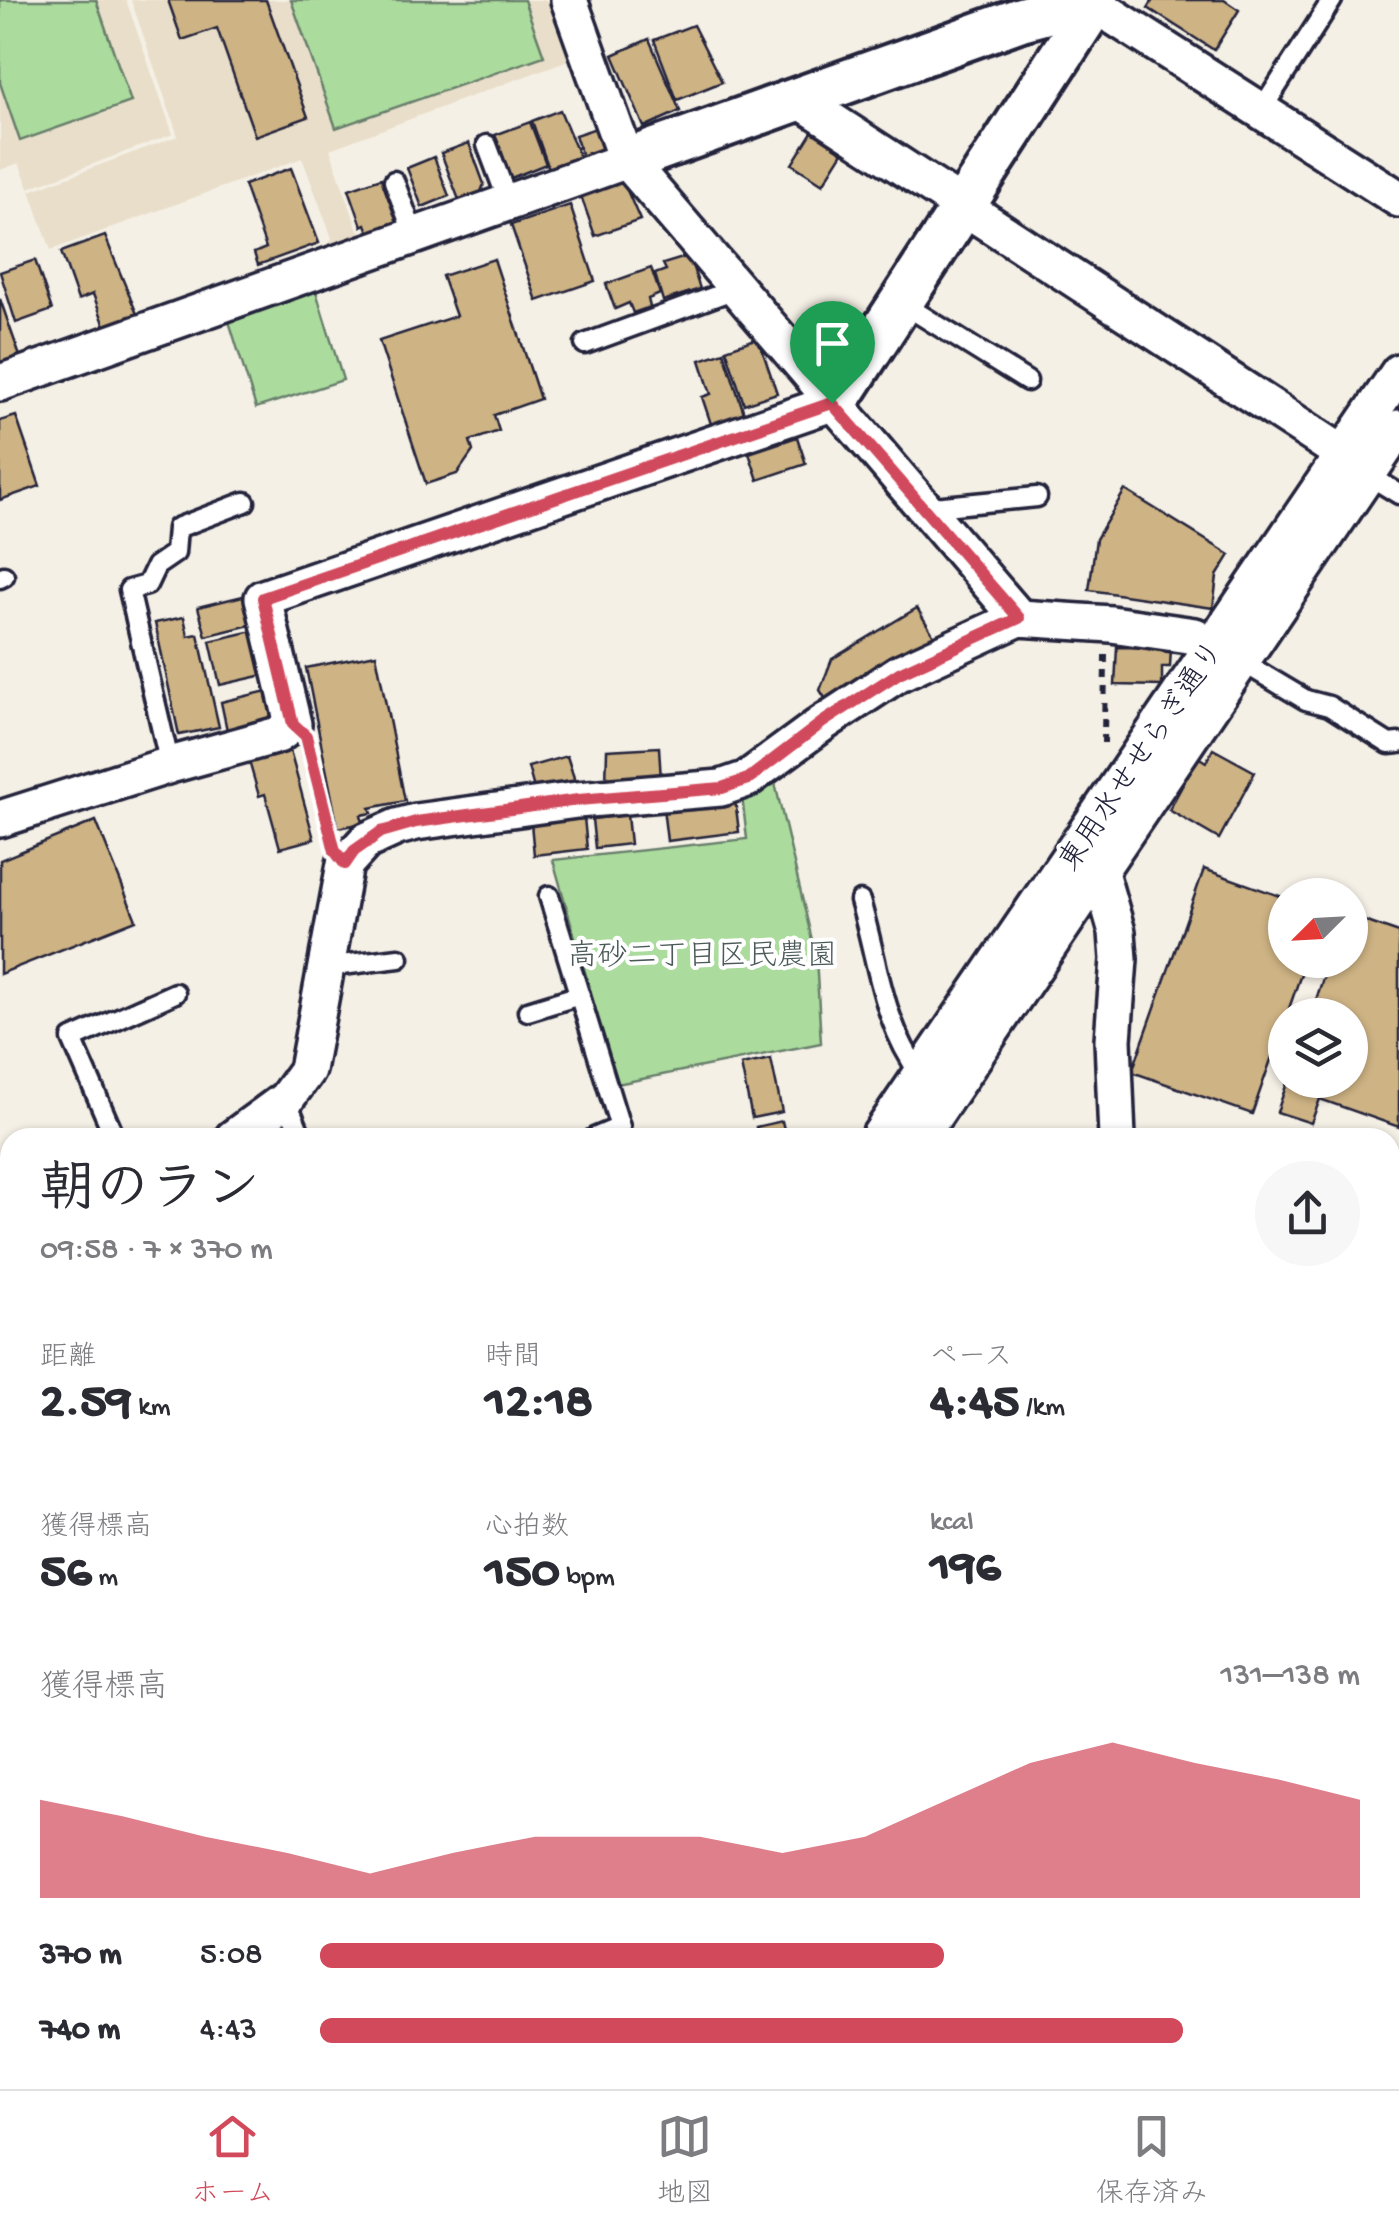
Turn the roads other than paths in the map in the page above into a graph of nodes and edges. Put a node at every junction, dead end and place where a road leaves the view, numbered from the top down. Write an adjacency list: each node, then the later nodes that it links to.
1 (569, 0): 7 (street)
2 (1332, 0): 5 (lane)
3 (1093, 1): 4 (street); 5 (street); 11 (street)
4 (795, 97): 7 (street); 11 (street)
5 (1261, 111): 9 (street)
6 (487, 144): 10 (lane)
7 (633, 157): 10 (street); 13 (street)
8 (394, 181): 12 (lane)
9 (1399, 199)
10 (508, 201): 12 (street)
11 (962, 206): 14 (street); 21 (street)
12 (414, 235): 18 (street)
13 (736, 289): 15 (lane); 19 (street)
14 (900, 302): 17 (lane); 19 (street)
15 (585, 344)
16 (1399, 372): 21 (street)
17 (1028, 381)
18 (0, 383)
19 (836, 400): 25 (street); 29 (street)
20 (1399, 428): 21 (street)
21 (1356, 462): 22 (lane); 27 (street)
22 (1399, 494)
23 (1037, 497): 25 (lane)
24 (245, 502): 29 (lane)
25 (923, 508): 26 (street)
26 (1019, 618): 27 (street); 35 (street)
27 (1227, 652): 28 (lane); 31 (street); 39 (street, 東用水せせらぎ通り)
28 (1399, 743)
29 (170, 765): 30 (street)
30 (0, 819)
31 (1099, 870): 46 (street); 47 (street)
32 (550, 896): 37 (lane)
33 (860, 901): 39 (lane)
34 (399, 958): 35 (lane)
35 (325, 967): 40 (street)
36 (174, 993): 41 (lane)
37 (580, 994): 38 (lane); 44 (lane)
38 (528, 1011)
39 (921, 1075): 45 (street, 東用水せせらぎ通り)
40 (286, 1099): 42 (street); 43 (lane)
41 (111, 1128)
42 (247, 1128)
43 (298, 1128)
44 (620, 1128)
45 (885, 1128)
46 (926, 1128)
47 (1117, 1128)

